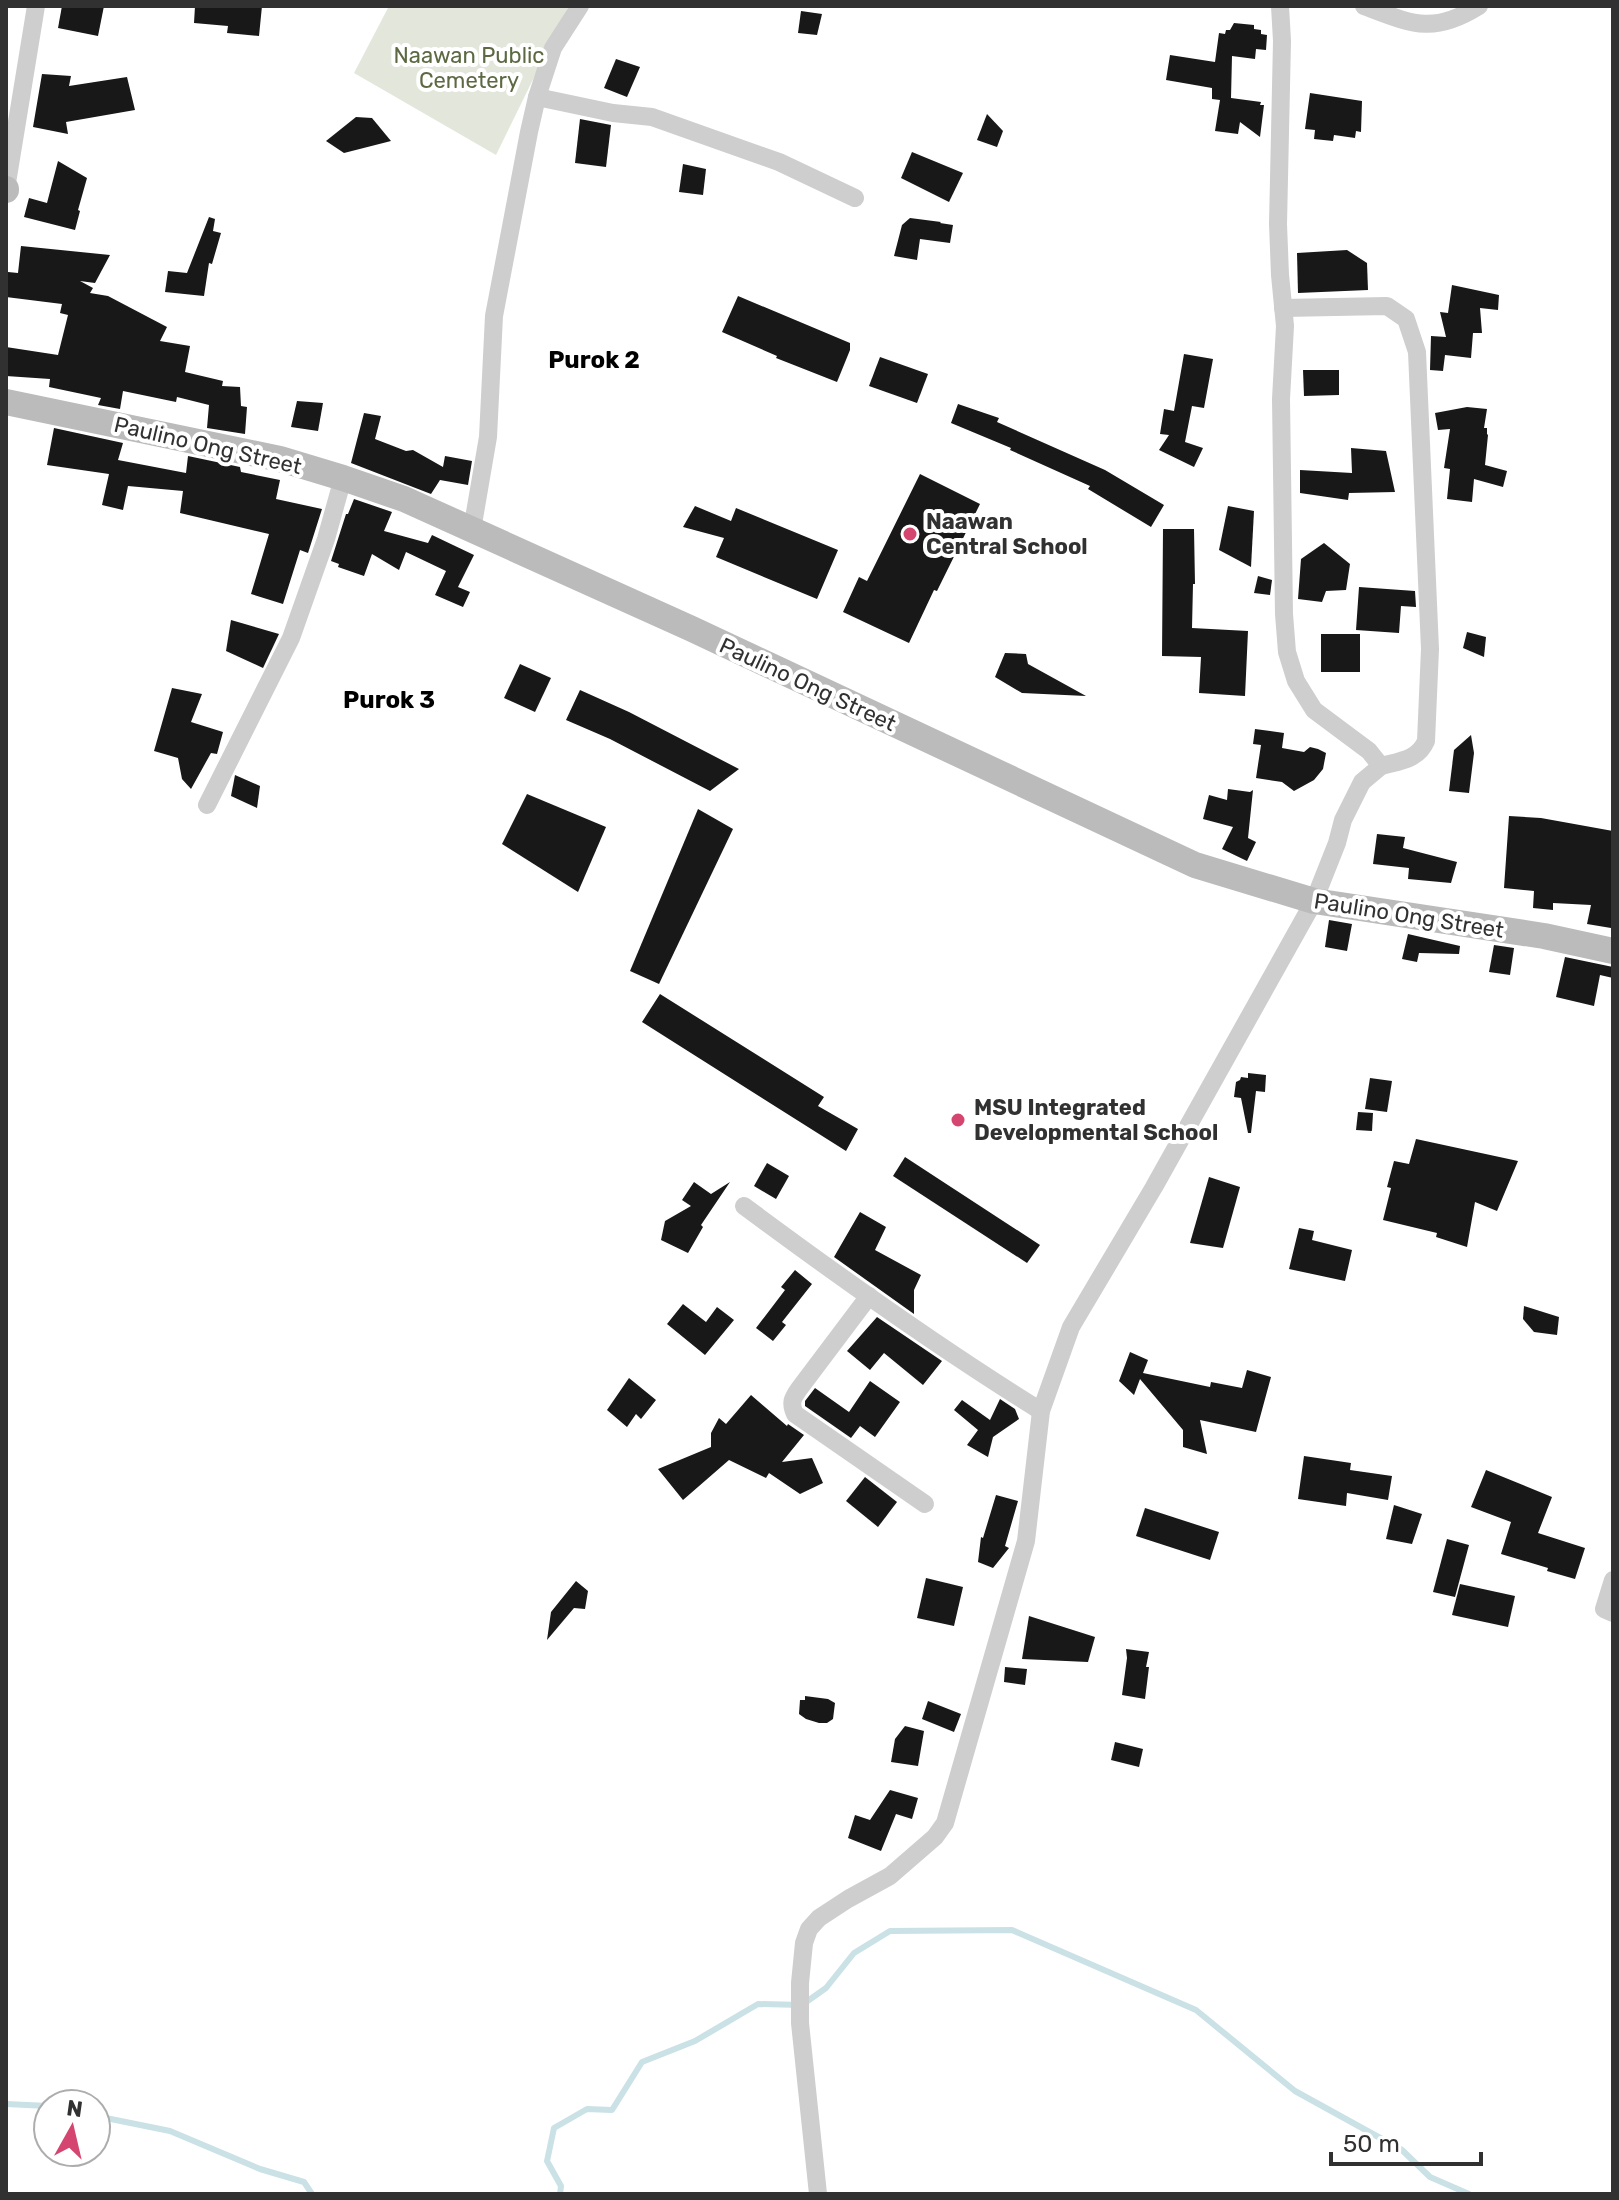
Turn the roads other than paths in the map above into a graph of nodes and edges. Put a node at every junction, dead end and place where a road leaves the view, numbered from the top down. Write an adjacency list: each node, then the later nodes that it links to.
1 (36, 6): 7 (street)
2 (580, 6): 6 (street)
3 (1280, 6): 9 (street)
4 (1364, 6): 5 (street)
5 (1479, 6)
6 (537, 97): 8 (street); 12 (street)
7 (6, 189)
8 (855, 198)
9 (1283, 308): 13 (street); 13 (street)
10 (6, 402): 11 (street, Paulino Ong Street)
11 (343, 478): 12 (street, Paulino Ong Street); 14 (street)
12 (472, 530): 15 (street, Paulino Ong Street)
13 (1381, 766): 15 (street)
14 (207, 805)
15 (1314, 901): 16 (street, Paulino Ong Street); 19 (street)
16 (1613, 951)
17 (744, 1206): 18 (street)
18 (869, 1296): 19 (street); 20 (street)
19 (1041, 1411): 23 (street)
20 (925, 1504)
21 (1613, 1580): 22 (street)
22 (1613, 1613)
23 (818, 2194)

